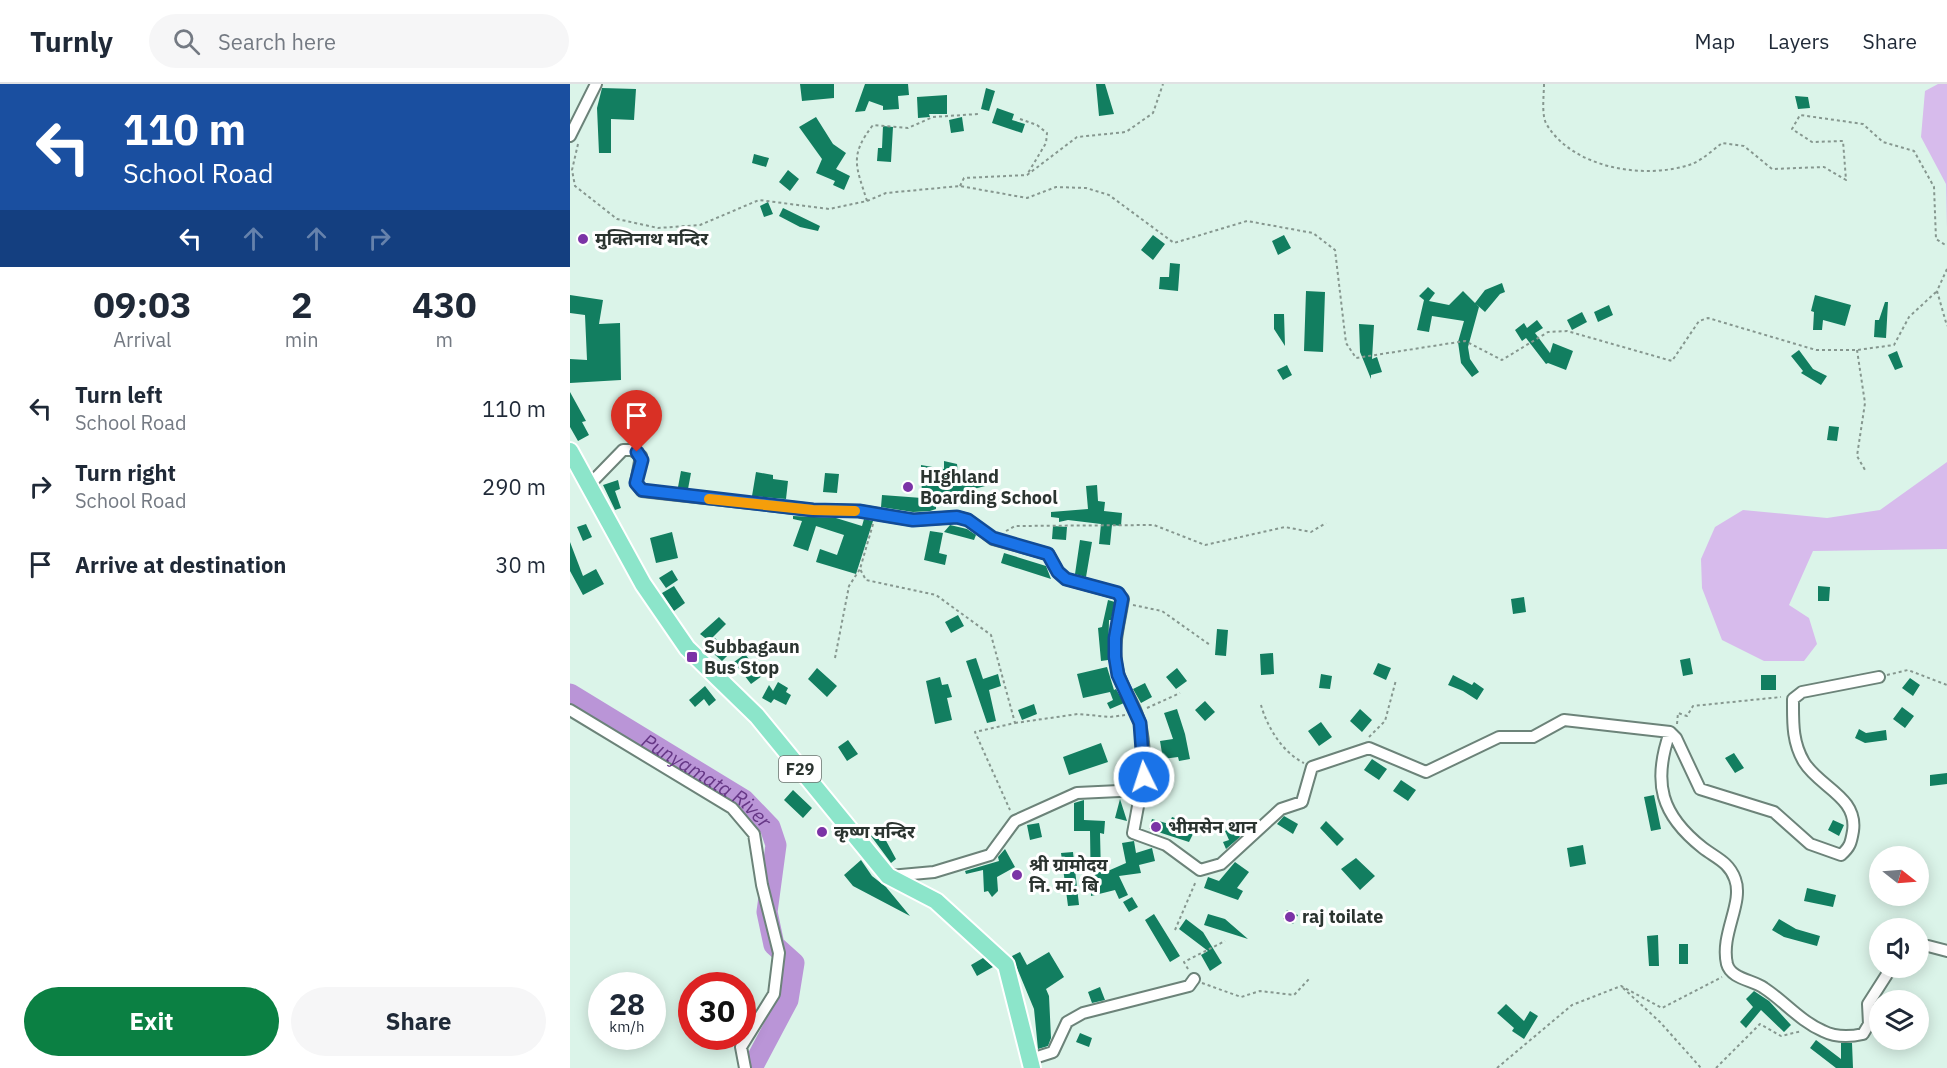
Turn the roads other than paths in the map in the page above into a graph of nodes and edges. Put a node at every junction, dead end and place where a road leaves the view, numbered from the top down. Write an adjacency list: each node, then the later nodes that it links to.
1 (596, 84): 2 (street)
2 (574, 138)
3 (570, 451): 4 (main road, F29)
4 (588, 486): 8 (street); 9 (main road, F29)
5 (1879, 676): 7 (street)
6 (570, 710): 15 (street)
7 (1673, 735): 8 (street); 12 (street)
8 (1141, 790): 9 (street)
9 (888, 876): 14 (main road, F29)
10 (1929, 946): 11 (street)
11 (1947, 951)
12 (1885, 978)
13 (1194, 980): 14 (street)
14 (1030, 1064)
15 (746, 1068)

